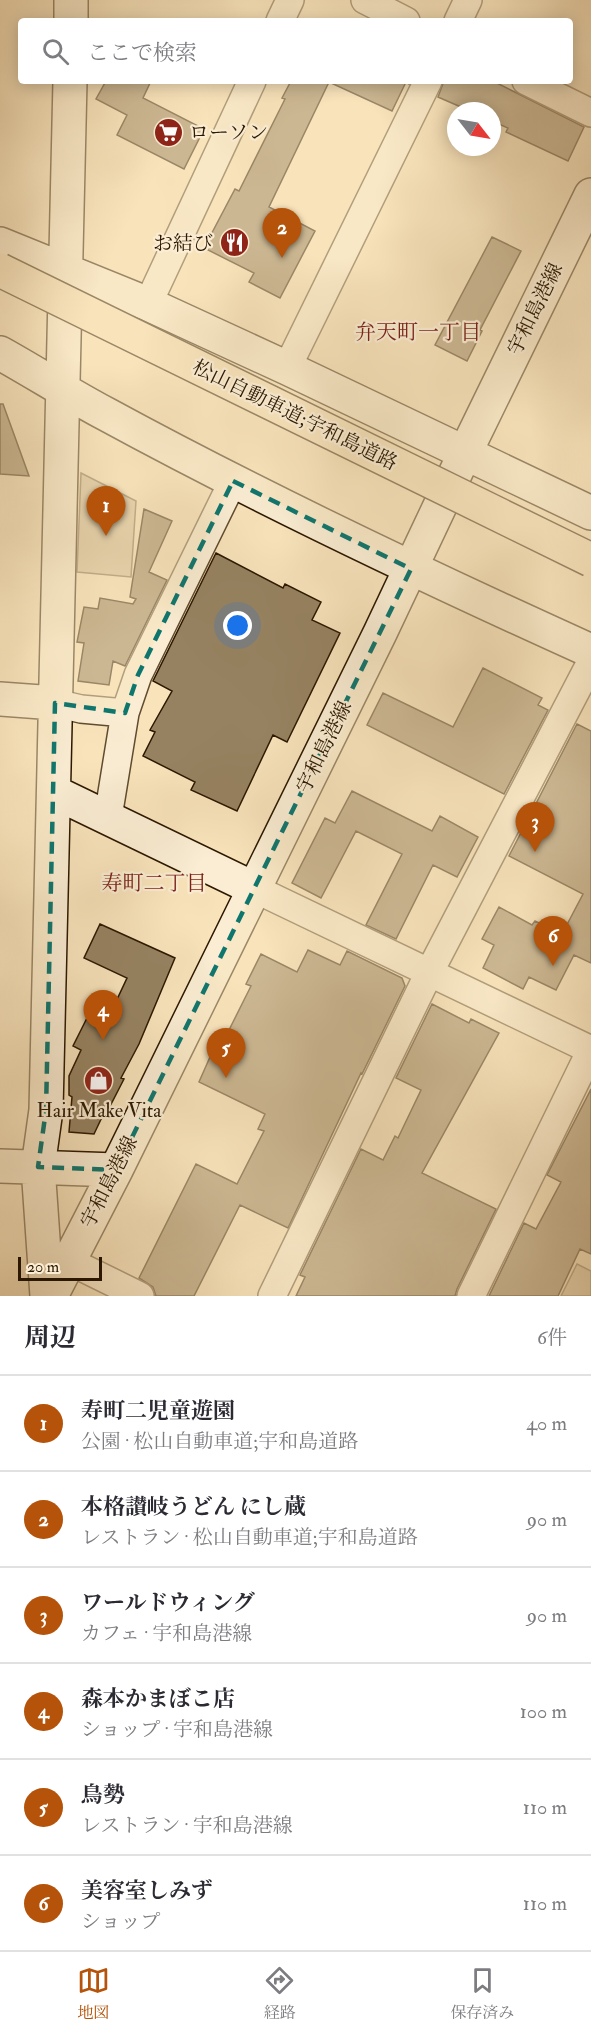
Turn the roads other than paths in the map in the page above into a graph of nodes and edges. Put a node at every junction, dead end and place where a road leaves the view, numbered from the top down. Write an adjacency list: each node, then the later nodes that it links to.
1 (71, 0): 5 (street)
2 (290, 0): 6 (street)
3 (365, 0): 7 (street)
4 (468, 0): 8 (street)
5 (71, 18)
6 (281, 18)
7 (400, 18)
8 (459, 18)
9 (70, 84): 17 (street)
10 (251, 84): 18 (street)
11 (427, 84): 20 (street)
12 (532, 84): 13 (street)
13 (591, 113)
14 (591, 195): 22 (street, 宇和島港線)
15 (0, 244): 17 (street)
16 (0, 270): 25 (highway, 松山自動車道;宇和島道路, bridge)
17 (65, 270): 18 (street); 21 (street)
18 (148, 304): 20 (street)
19 (0, 353): 21 (street)
20 (288, 368): 22 (street)
21 (63, 390): 23 (street); 30 (street)
22 (465, 453): 24 (street); 26 (street, 宇和島港線)
23 (233, 481): 26 (street); 31 (street)
24 (591, 513)
25 (591, 560)
26 (411, 569): 27 (street); 34 (street, 宇和島港線)
27 (591, 651)
28 (591, 662): 35 (street)
29 (0, 699): 30 (street)
30 (55, 703): 31 (street); 32 (street)
31 (125, 713): 33 (street)
32 (54, 792): 33 (street); 38 (street)
33 (108, 817): 34 (street)
34 (253, 888): 35 (street); 39 (street, 宇和島港線)
35 (429, 973): 36 (street); 44 (street)
36 (591, 1050): 45 (street)
37 (0, 1166): 38 (street)
38 (38, 1167): 39 (street); 41 (street)
39 (116, 1170): 40 (street, 宇和島港線)
40 (69, 1261): 42 (street, 宇和島港線); 43 (street)
41 (47, 1296)
42 (51, 1296)
43 (140, 1296)
44 (272, 1296)
45 (471, 1296)

